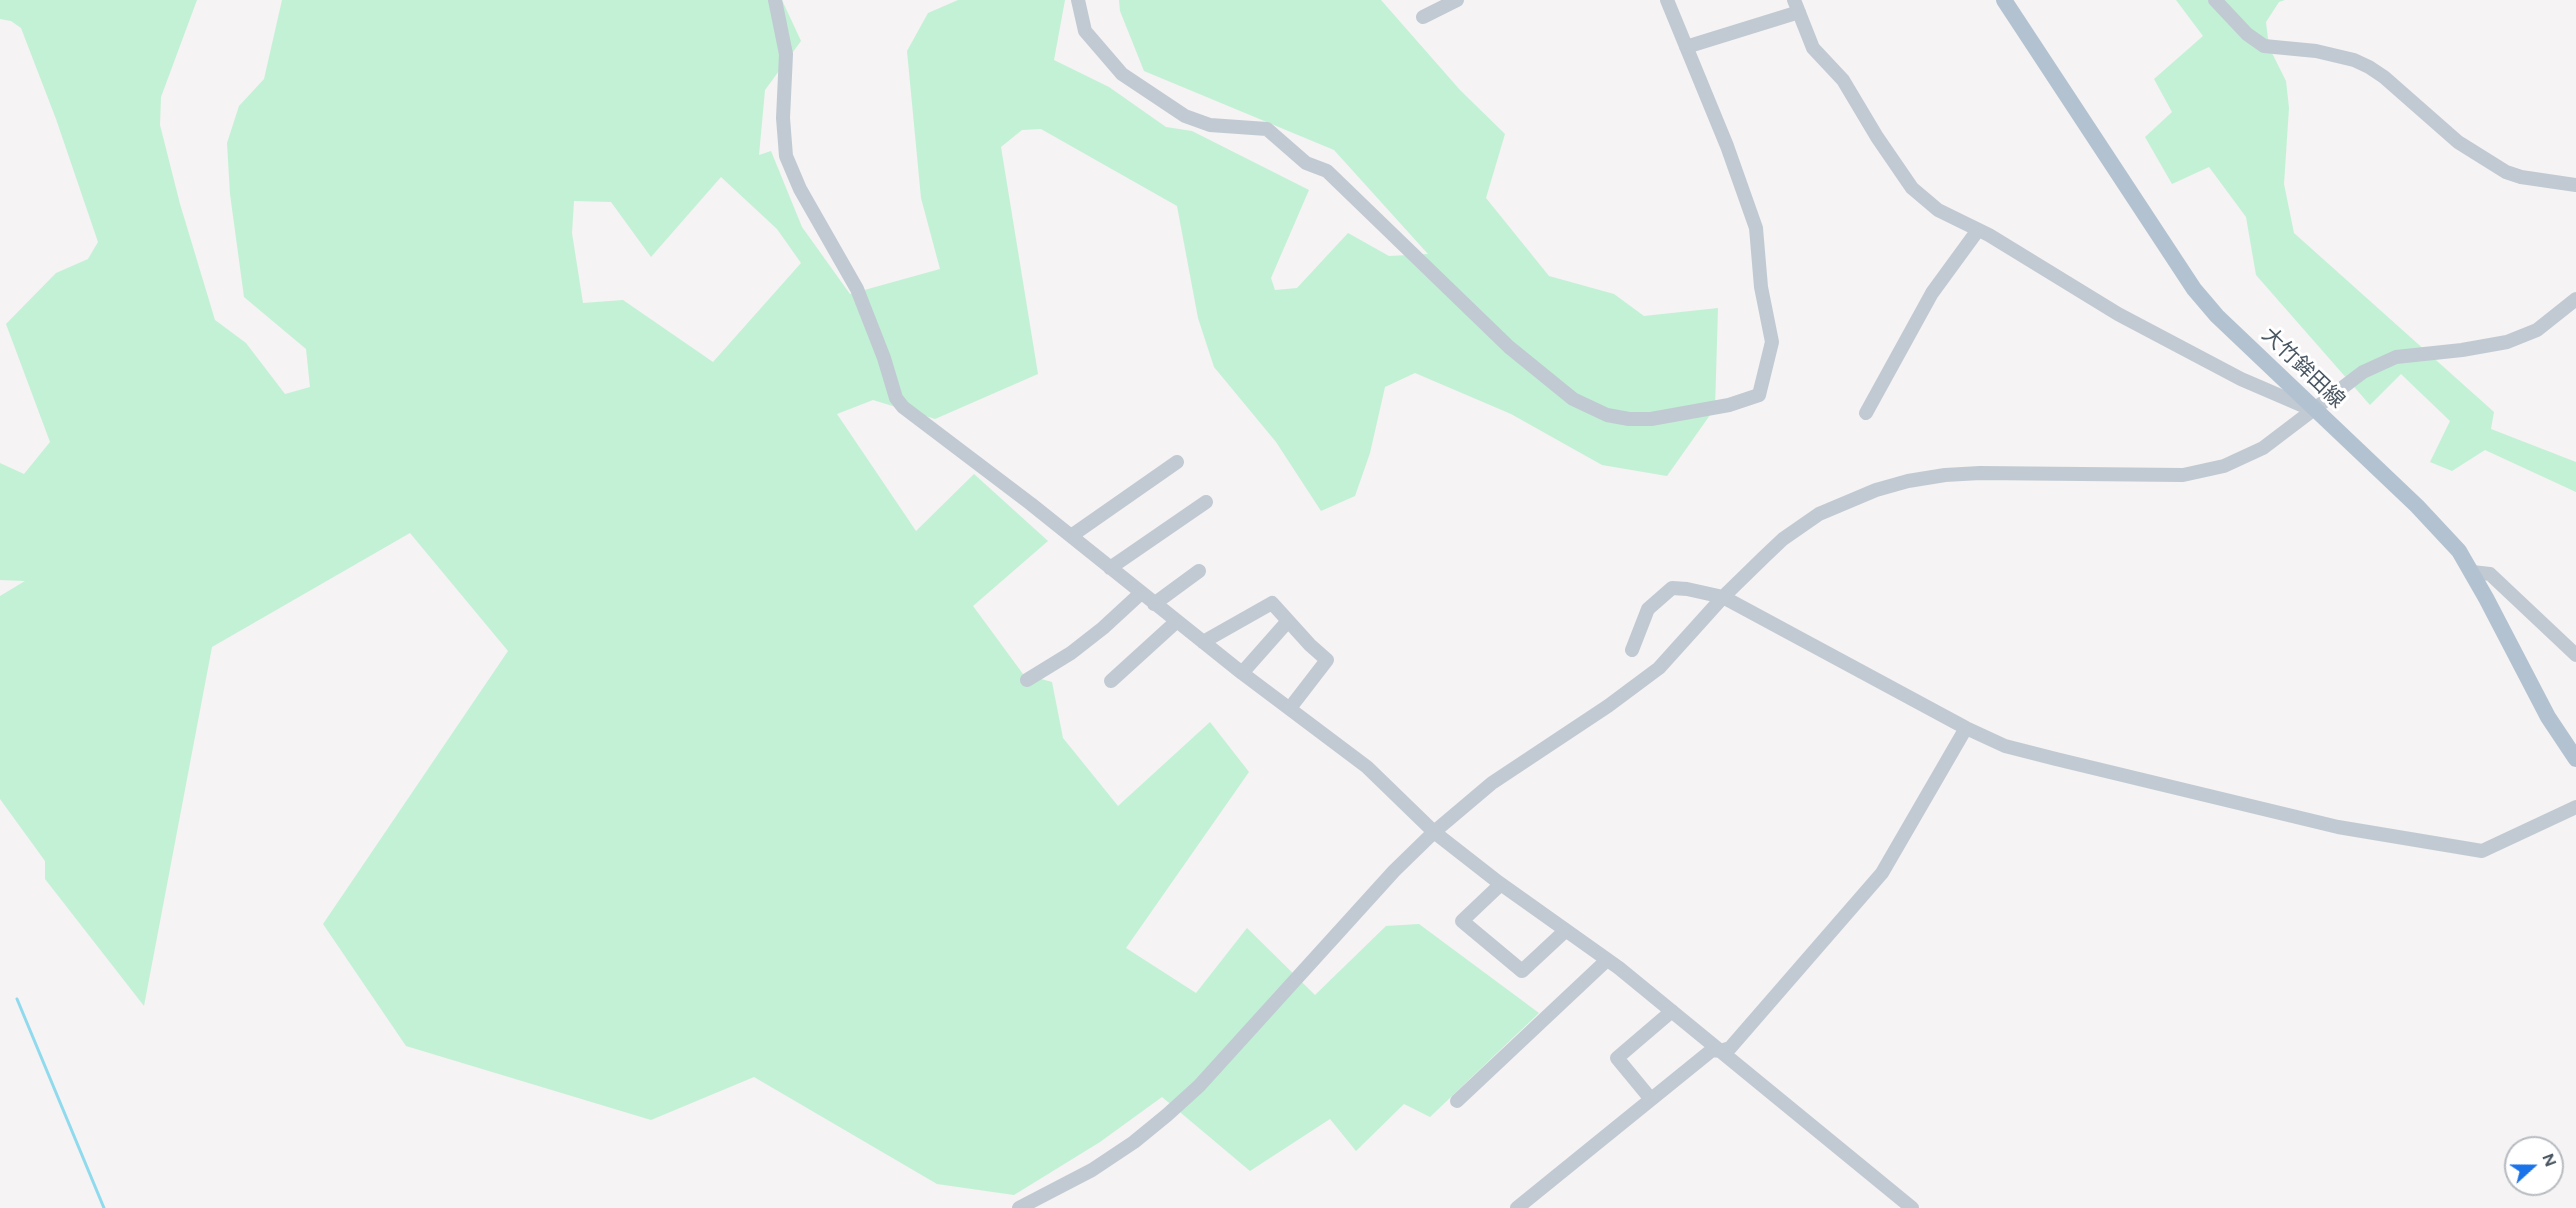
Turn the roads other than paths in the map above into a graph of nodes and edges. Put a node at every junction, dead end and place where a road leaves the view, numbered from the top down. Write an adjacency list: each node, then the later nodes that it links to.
1 (775, 0): 17 (street)
2 (1078, 0): 9 (street)
3 (1457, 0): 8 (street)
4 (1667, 0): 9 (street)
5 (2004, 0): 13 (main road, 大竹鉾田線)
6 (2215, 0): 10 (street)
7 (1796, 6): 9 (street); 11 (street)
8 (1423, 17)
9 (1686, 47)
10 (2576, 185)
11 (1978, 230): 13 (street); 14 (street)
12 (2576, 299): 13 (street)
13 (2313, 410): 20 (main road, 大竹鉾田線); 22 (street)
14 (1866, 413)
15 (1177, 462): 17 (street)
16 (1206, 502): 18 (street)
17 (1071, 536): 18 (street)
18 (1110, 568): 21 (street)
19 (1199, 571): 23 (street)
20 (2472, 573): 28 (street); 34 (main road, 大竹鉾田線)
21 (1141, 593): 23 (street); 30 (street)
22 (1723, 597): 27 (street); 33 (street); 36 (street)
23 (1154, 604): 24 (street)
24 (1177, 621): 26 (street); 31 (street)
25 (1288, 621): 26 (street); 29 (street); 32 (street)
26 (1203, 642): 29 (street)
27 (1632, 650)
28 (2576, 655)
29 (1242, 673): 32 (street)
30 (1027, 680)
31 (1112, 681)
32 (1290, 708): 36 (street)
33 (1966, 728): 35 (street); 41 (street)
34 (2576, 759)
35 (2576, 807)
36 (1434, 832): 37 (street); 44 (street)
37 (1501, 884): 38 (street); 38 (street)
38 (1565, 931): 39 (street)
39 (1607, 960): 40 (street); 43 (street)
40 (1672, 1011): 41 (street); 42 (street)
41 (1721, 1051): 42 (street); 46 (street)
42 (1650, 1098): 45 (street)
43 (1457, 1101)
44 (1019, 1208)
45 (1517, 1208)
46 (1911, 1208)

